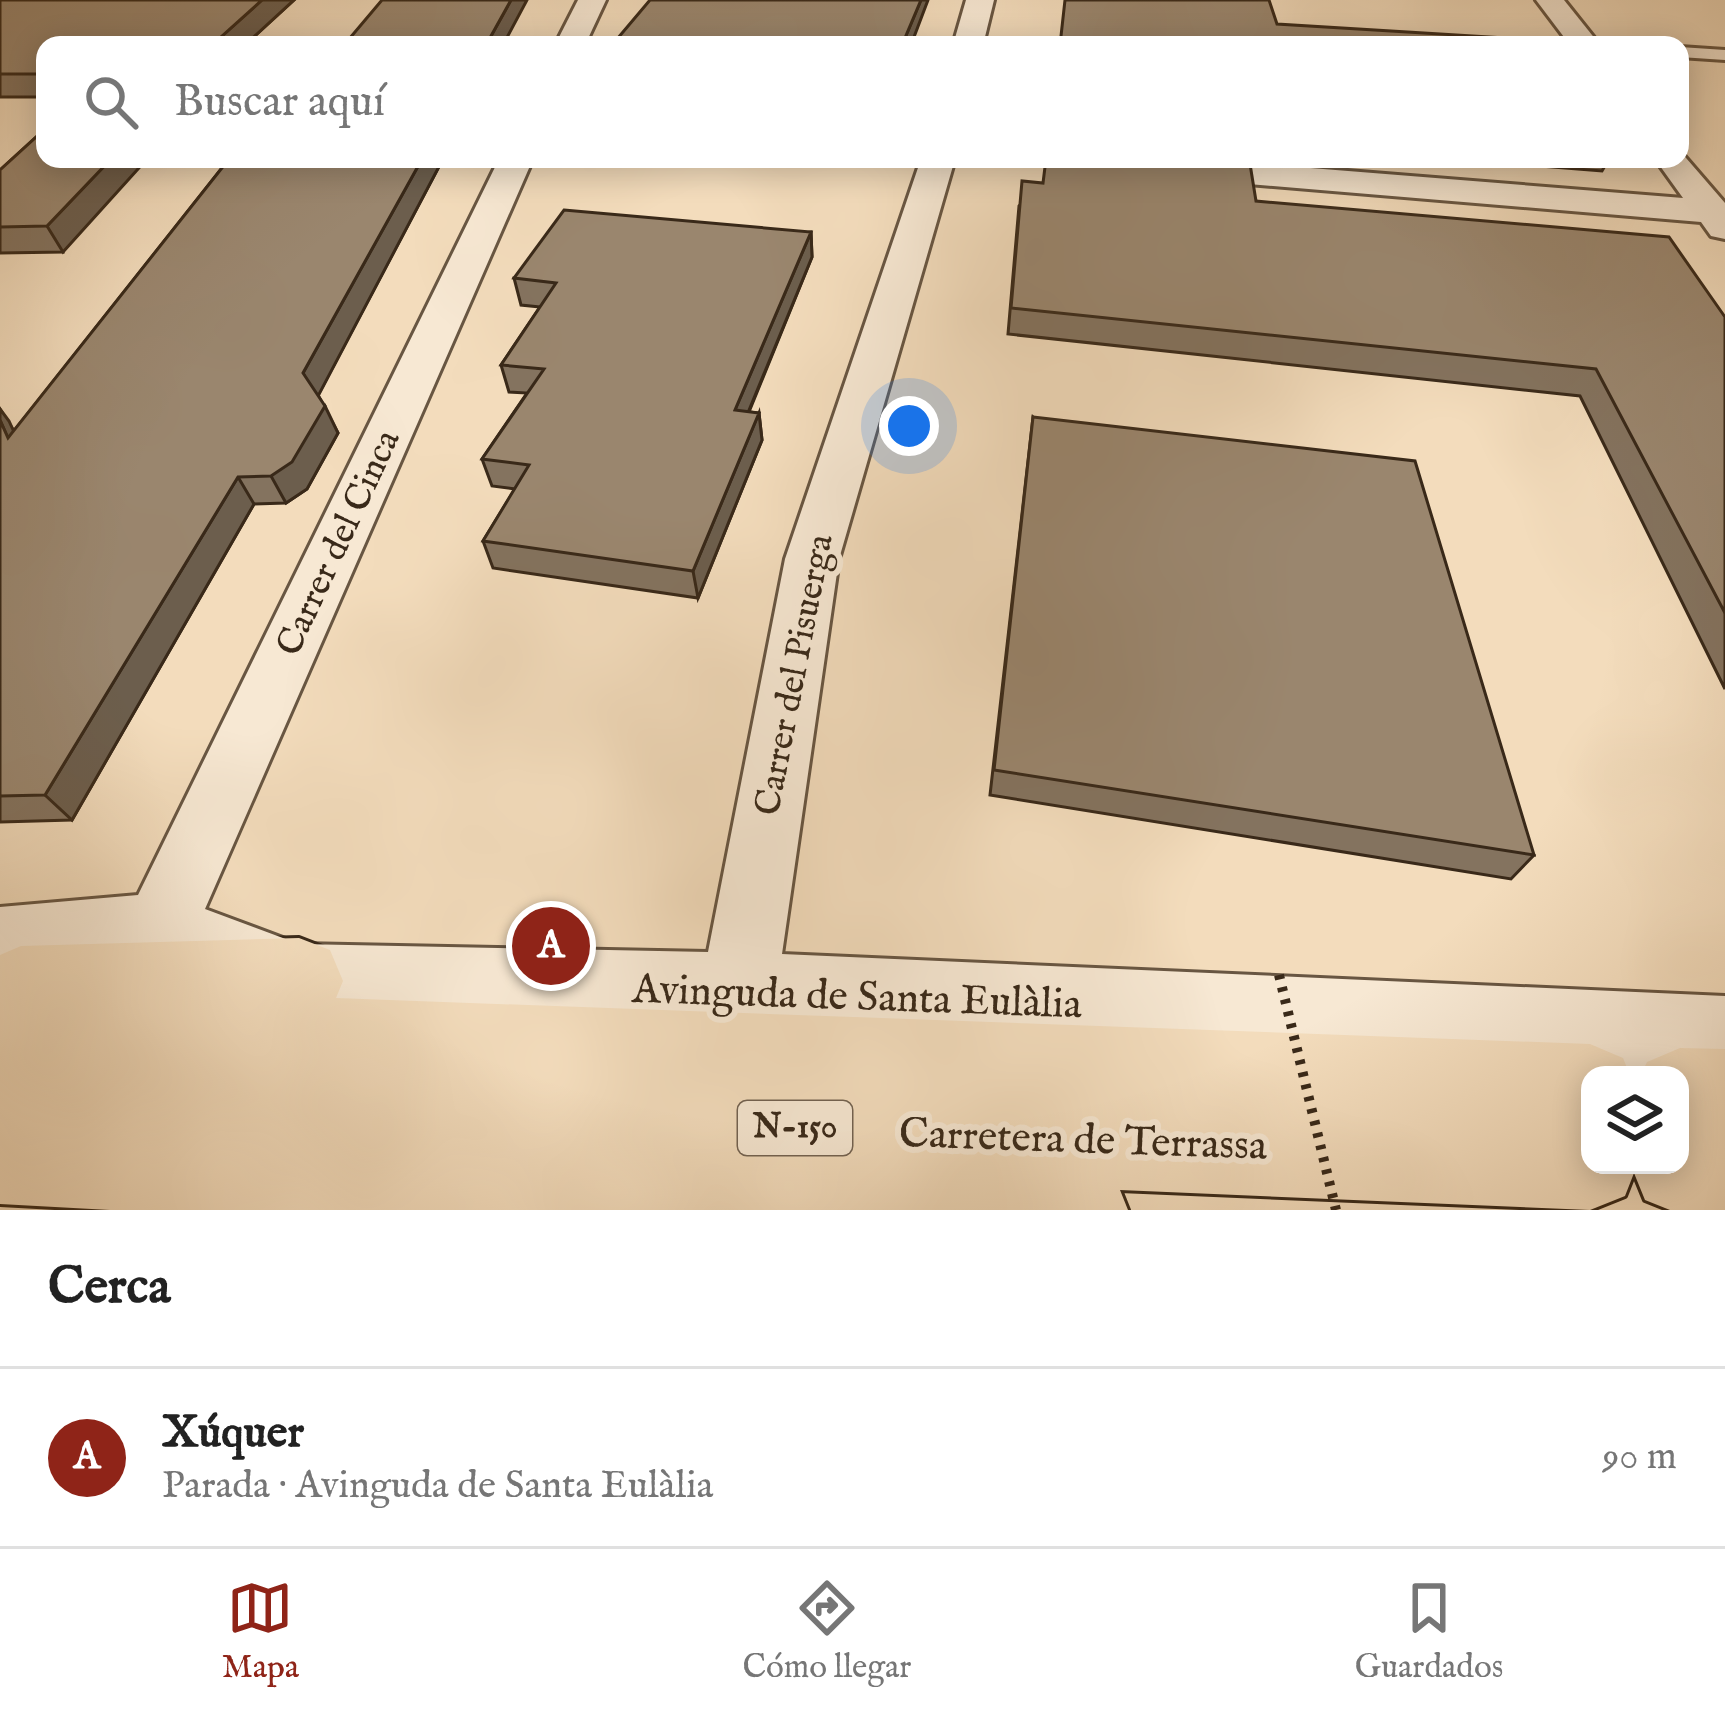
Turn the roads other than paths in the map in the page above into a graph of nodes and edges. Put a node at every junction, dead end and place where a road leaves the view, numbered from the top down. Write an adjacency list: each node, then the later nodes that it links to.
1 (592, 0): 4 (street)
2 (980, 0): 5 (street)
3 (1550, 0): 6 (street)
4 (574, 36)
5 (970, 36)
6 (1578, 36)
7 (1689, 53): 8 (lane)
8 (1725, 55)
9 (512, 168): 14 (street, Carrer del Cinca)
10 (935, 168): 18 (street, Carrer del Pisuerga)
11 (1167, 168): 13 (street)
12 (1679, 168): 13 (street)
13 (1719, 220)
14 (160, 928): 15 (street, Avinguda de Santa Eulàlia); 16 (street, Avinguda de Santa Eulàlia)
15 (0, 942)
16 (299, 981): 17 (main road); 18 (street, Avinguda de Santa Eulàlia)
17 (0, 990)
18 (739, 990): 20 (street, Avinguda de Santa Eulàlia)
19 (0, 1031): 21 (main road, Carretera de Terrassa / N-150)
20 (1725, 1035)
21 (1581, 1091)
22 (0, 1094): 26 (main road, Carretera de Terrassa / N-150)
23 (1689, 1094): 24 (main road)
24 (1725, 1096)
25 (0, 1155): 29 (main road)
26 (1581, 1161)
27 (1689, 1165): 28 (main road)
28 (1725, 1166)
29 (239, 1170): 30 (main road); 31 (main road)
30 (1021, 1209): 32 (main road)
31 (103, 1210)
32 (1078, 1210)

